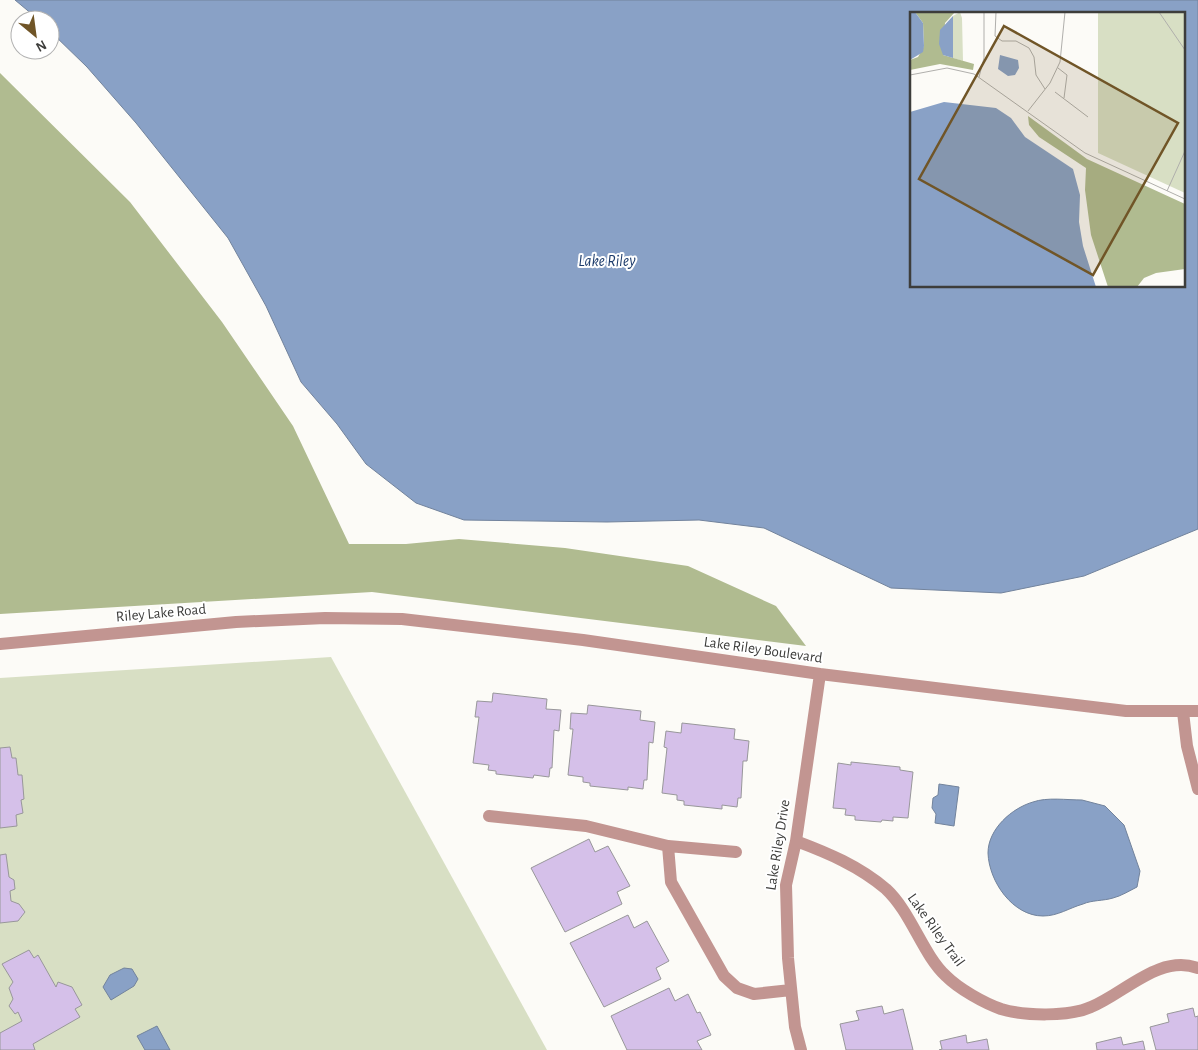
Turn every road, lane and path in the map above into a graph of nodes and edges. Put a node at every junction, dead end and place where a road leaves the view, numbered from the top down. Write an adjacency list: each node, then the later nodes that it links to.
1 (325, 618): 2 (street, Riley Lake Road); 3 (street, Lake Riley Boulevard)
2 (0, 644)
3 (820, 674): 5 (street, Lake Riley Boulevard); 8 (street, Lake Riley Drive)
4 (1198, 711): 5 (street, Lake Riley Boulevard)
5 (1183, 712): 6 (street)
6 (1198, 789)
7 (488, 816): 9 (street)
8 (796, 841): 11 (street, Lake Riley Trail); 12 (street, Lake Riley Drive)
9 (668, 846): 10 (street); 12 (street)
10 (736, 852)
11 (1198, 968)
12 (791, 990): 13 (street, Lake Riley Drive)
13 (801, 1050)

